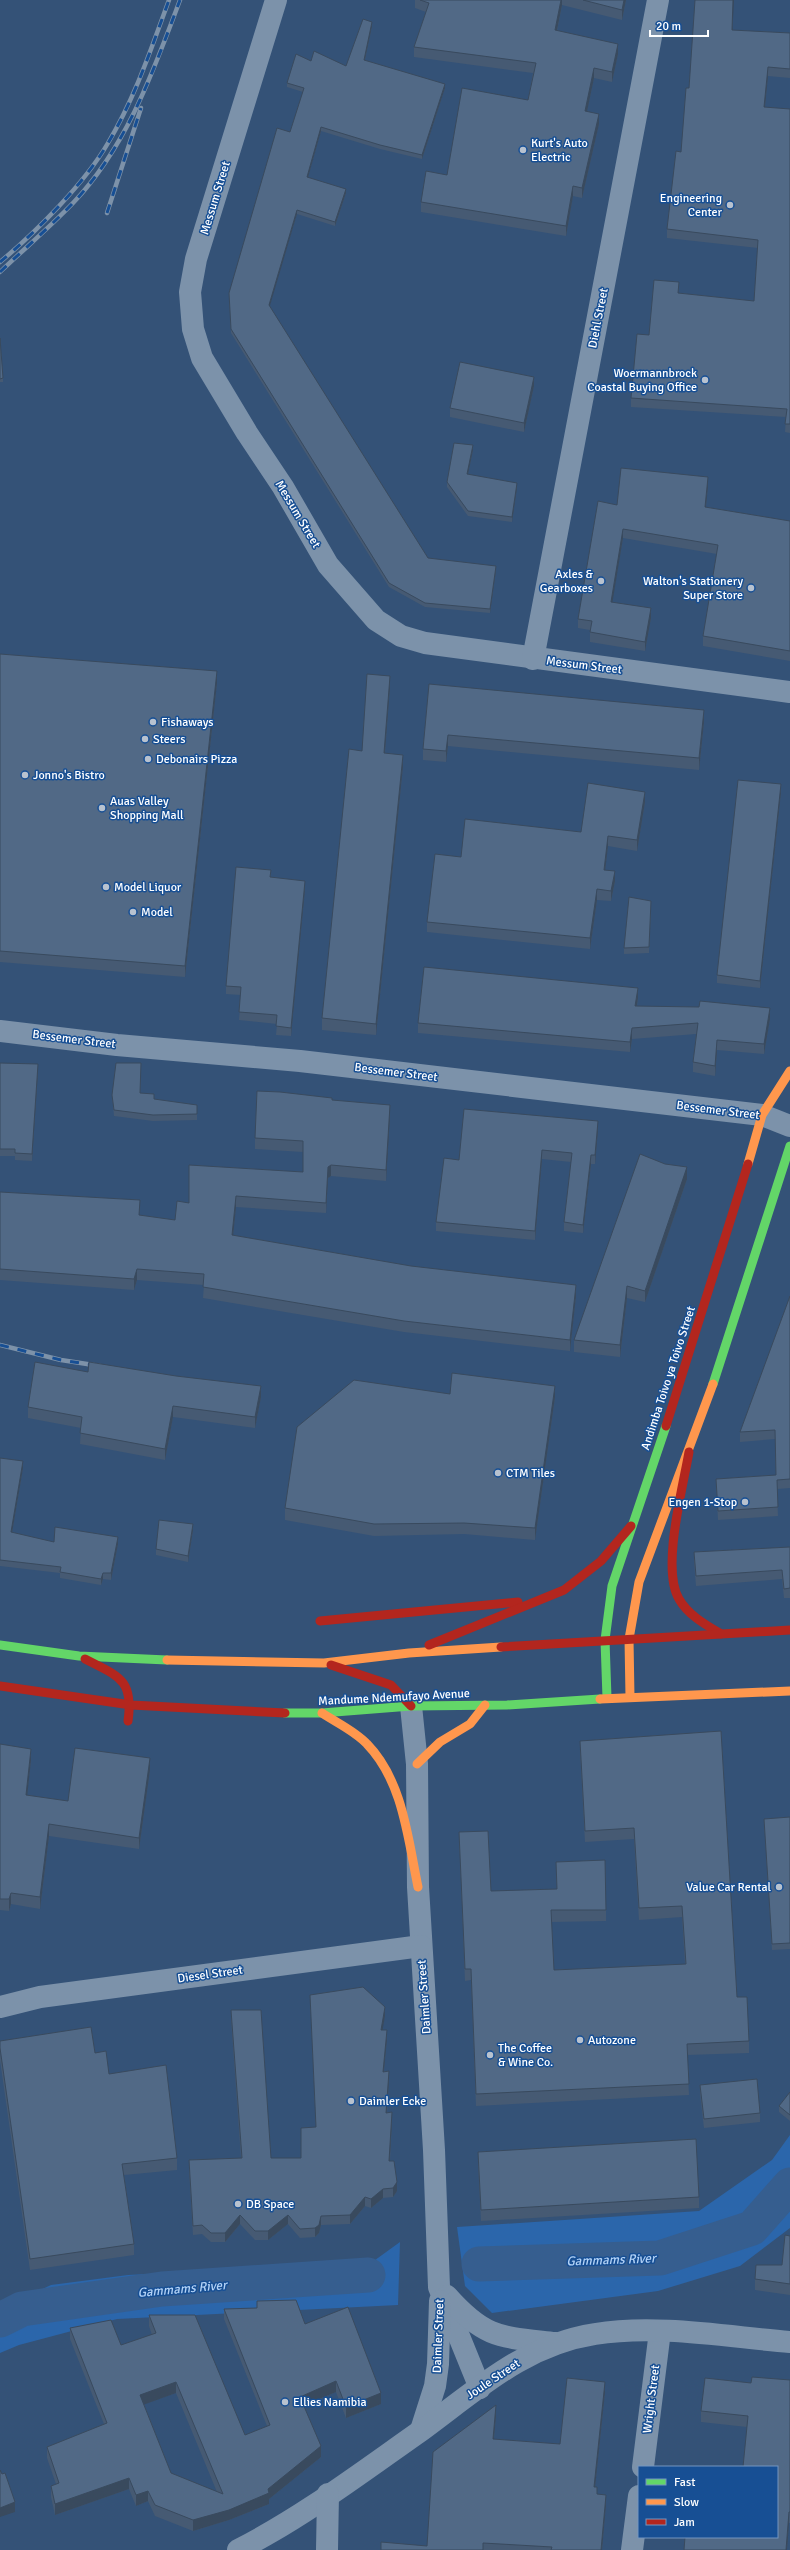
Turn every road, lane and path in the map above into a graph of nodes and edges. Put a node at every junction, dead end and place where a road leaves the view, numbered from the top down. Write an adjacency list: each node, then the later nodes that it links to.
1 (276, 0): 3 (street, Messum Street)
2 (658, 0): 3 (street, Diehl Street)
3 (533, 659): 4 (street, Messum Street)
4 (790, 692)
5 (0, 1031): 8 (street, Bessemer Street)
6 (789, 1073): 7 (main road, Andimba Toivo ya Toivo Street); 8 (main road, Andimba Toivo ya Toivo Street)
7 (790, 1086)
8 (762, 1115): 9 (street, Bessemer Street); 12 (main road, Andimba Toivo ya Toivo Street)
9 (790, 1126)
10 (790, 1146): 11 (main road)
11 (689, 1452): 16 (main road); 17 (main road)
12 (631, 1526): 13 (main road); 18 (main road, Andimba Toivo ya Toivo Street)
13 (541, 1600): 14 (main road); 20 (main road)
14 (320, 1621)
15 (790, 1630): 16 (main road)
16 (722, 1634): 17 (main road)
17 (629, 1639): 18 (main road); 25 (main road)
18 (605, 1640): 20 (main road); 26 (main road, Andimba Toivo ya Toivo Street)
19 (0, 1645): 21 (main road)
20 (410, 1653): 22 (main road)
21 (79, 1656): 22 (main road); 28 (main road)
22 (324, 1663): 29 (main road)
23 (0, 1686): 28 (main road, Mandume Ndemufayo Avenue)
24 (790, 1691): 25 (main road, Mandume Ndemufayo Avenue)
25 (630, 1697): 26 (main road, Mandume Ndemufayo Avenue)
26 (607, 1698): 27 (main road, Mandume Ndemufayo Avenue)
27 (485, 1704): 29 (main road, Mandume Ndemufayo Avenue); 32 (main road)
28 (131, 1705): 30 (main road, Mandume Ndemufayo Avenue); 31 (main road)
29 (411, 1706): 30 (main road, Mandume Ndemufayo Avenue); 32 (street, Daimler Street)
30 (322, 1713): 33 (main road)
31 (128, 1721)
32 (417, 1764): 33 (street, Daimler Street)
33 (418, 1887): 34 (street, Daimler Street)
34 (421, 1946): 35 (street, Diesel Street); 36 (street, Daimler Street)
35 (0, 2007)
36 (439, 2288): 39 (street, Daimler Street); 40 (street, Daimler Street); 41 (street, Daimler Street)
37 (660, 2331): 38 (street, Joule Street); 39 (street, Joule Street); 42 (street, Wright Street)
38 (790, 2342)
39 (556, 2343): 40 (street, Joule Street)
40 (480, 2388): 41 (street, Joule Street)
41 (421, 2430): 43 (street, Joule Street)
42 (643, 2466)
43 (328, 2494): 45 (street, Joule Street); 46 (street)
44 (638, 2504): 47 (street)
45 (238, 2550)
46 (327, 2550)
47 (632, 2550)

